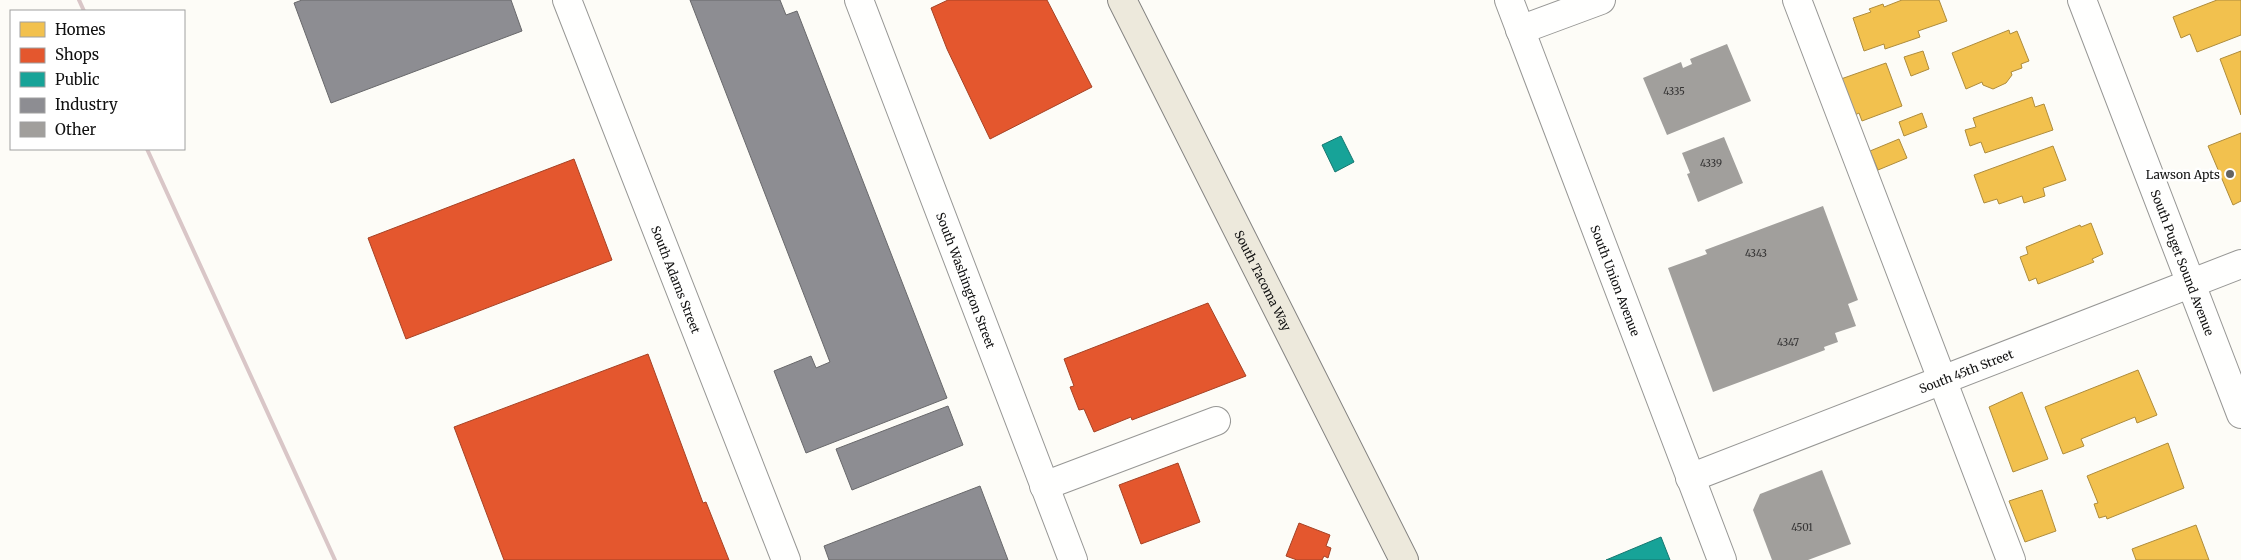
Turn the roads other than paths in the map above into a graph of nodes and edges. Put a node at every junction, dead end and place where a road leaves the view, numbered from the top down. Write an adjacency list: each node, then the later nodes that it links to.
1 (567, 0): 16 (street, South Adams Street)
2 (859, 0): 15 (street, South Washington Street)
3 (1122, 0): 18 (main road, South Tacoma Way)
4 (1509, 0): 8 (street, South Union Avenue)
5 (1601, 0): 8 (street)
6 (1797, 0): 11 (street)
7 (2082, 0): 10 (street, South Puget Sound Avenue)
8 (1520, 30): 14 (street, South Union Avenue)
9 (2241, 264): 10 (street, South 45th Street)
10 (2191, 283): 11 (street, South 45th Street); 12 (street, South Puget Sound Avenue)
11 (1944, 380): 14 (street, South 45th Street); 20 (street)
12 (2241, 414)
13 (1216, 421): 15 (street)
14 (1690, 478): 19 (street, South Union Avenue)
15 (1044, 486): 17 (street, South Washington Street)
16 (786, 560)
17 (1073, 560)
18 (1404, 560)
19 (1722, 560)
20 (2011, 560)

